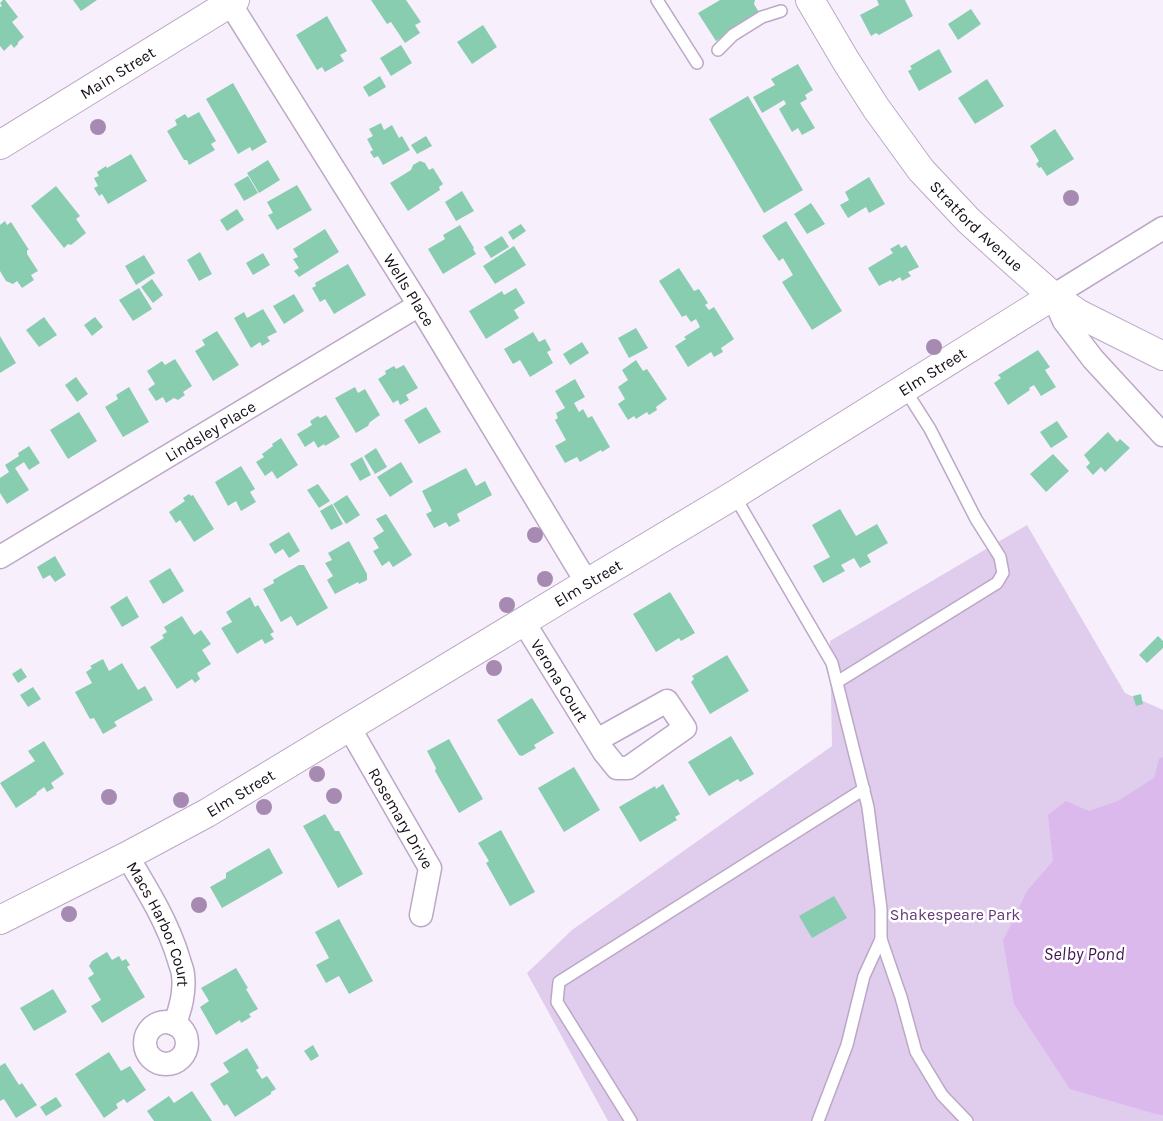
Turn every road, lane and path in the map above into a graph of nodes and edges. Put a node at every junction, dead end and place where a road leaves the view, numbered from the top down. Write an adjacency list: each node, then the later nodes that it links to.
1 (657, 0): 6 (lane)
2 (810, 0): 9 (street, Stratford Avenue)
3 (231, 1): 7 (street, Main Street); 10 (street, Wells Place)
4 (781, 11): 5 (lane)
5 (718, 50)
6 (697, 63)
7 (0, 146)
8 (1163, 228): 9 (street, Elm Street)
9 (1053, 296): 11 (street); 12 (street, Elm Street); 13 (street, Stratford Avenue)
10 (419, 305): 15 (street, Lindsley Place); 16 (street, Wells Place)
11 (1163, 356)
12 (904, 388): 14 (street, Elm Street); 18 (lane)
13 (1163, 435)
14 (734, 495): 16 (street, Elm Street); 18 (lane)
15 (0, 557)
16 (587, 583): 17 (street, Elm Street)
17 (523, 622): 19 (street, Elm Street); 20 (street, Verona Court)
18 (837, 682): 21 (lane)
19 (349, 727): 22 (street, Elm Street); 23 (street, Rosemary Drive)
20 (597, 740)
21 (864, 789): 25 (lane); 27 (lane)
22 (127, 856): 24 (street, Elm Street); 26 (street, Macs Harbor Court)
23 (421, 915)
24 (0, 920)
25 (881, 939): 28 (lane); 29 (lane)
26 (174, 1024)
27 (632, 1121)
28 (818, 1121)
29 (968, 1121)

